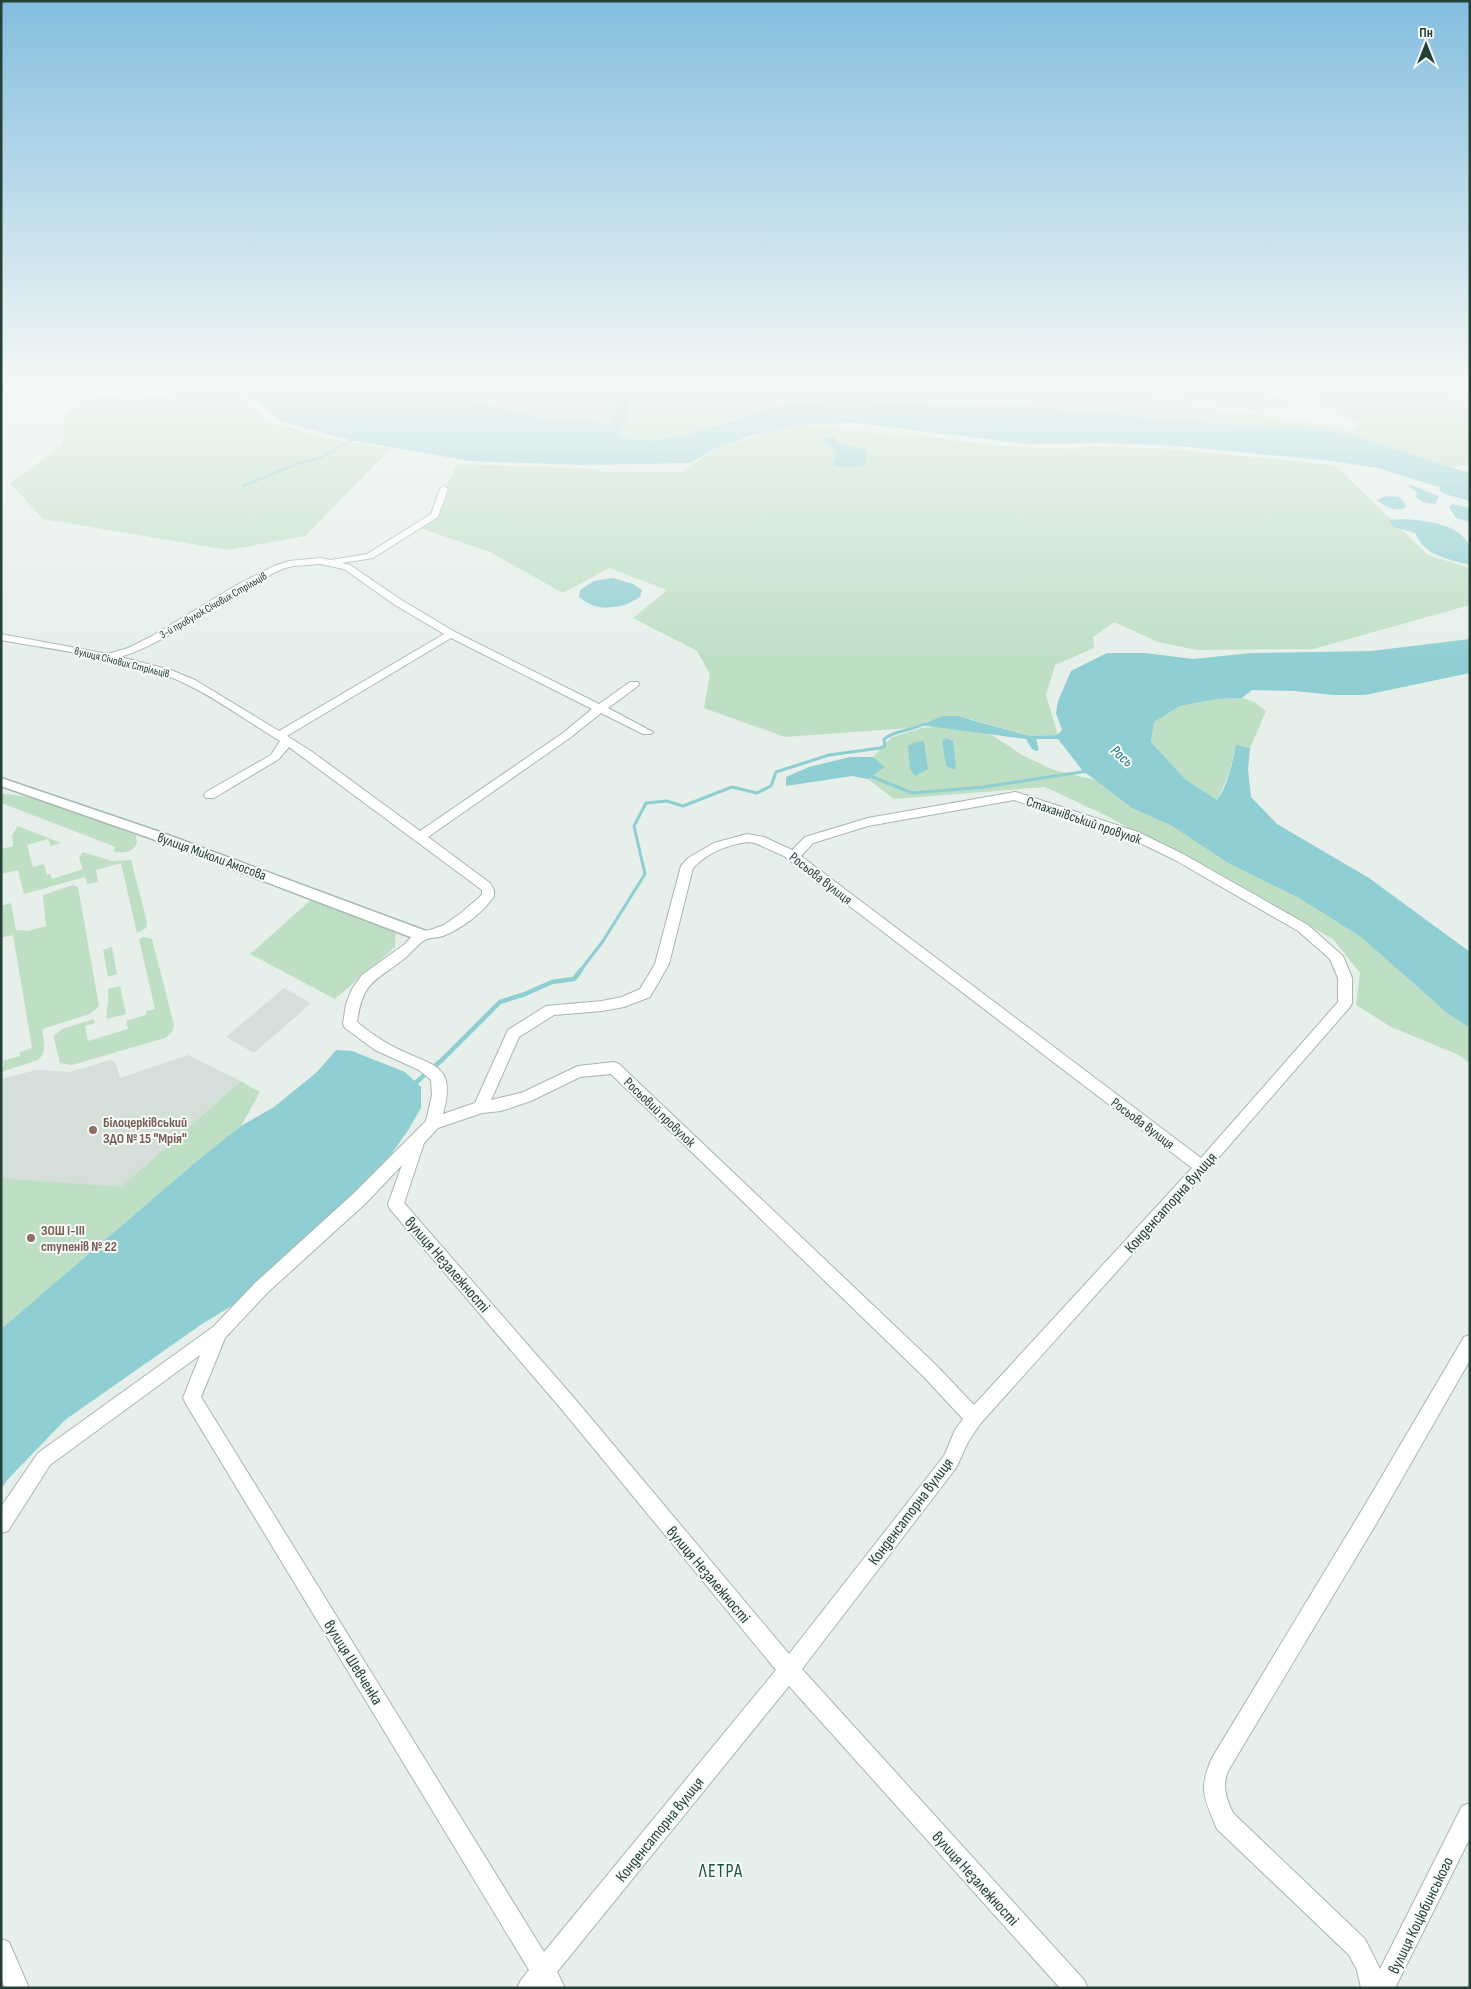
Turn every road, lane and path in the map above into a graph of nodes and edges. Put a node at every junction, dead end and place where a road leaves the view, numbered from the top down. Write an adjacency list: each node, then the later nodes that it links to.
1 (444, 490): 2 (street)
2 (320, 561): 3 (street, 3-й провулок Січових Стрільців); 5 (street, 3-й провулок Січових Стрільців)
3 (451, 634): 7 (street, 3-й провулок Січових Стрільців); 9 (street)
4 (1, 637): 5 (street, вулиця Січових Стрільців)
5 (108, 657): 9 (street, вулиця Січових Стрільців)
6 (634, 684): 7 (street)
7 (598, 709): 8 (street, 3-й провулок Січових Стрільців); 12 (street)
8 (647, 732)
9 (283, 738): 11 (street); 12 (street, вулиця Січових Стрільців)
10 (1, 782): 14 (street, вулиця Миколи Амосова)
11 (210, 795)
12 (420, 836): 14 (street, вулиця Січових Стрільців)
13 (793, 857): 15 (street, Стаханівський провулок); 16 (street, Росьова вулиця); 19 (street, Росьова вулиця)
14 (421, 935): 17 (street)
15 (1345, 1003): 19 (street, Конденсаторна вулиця)
16 (481, 1107): 17 (street, Росьовий провулок); 22 (street, Росьовий провулок)
17 (433, 1124): 18 (street)
18 (419, 1139): 20 (street); 24 (street, вулиця Незалежності)
19 (1202, 1167): 22 (street, Конденсаторна вулиця)
20 (219, 1332): 23 (street); 27 (street, вулиця Шевченка)
21 (1470, 1343): 32 (street)
22 (974, 1418): 24 (street, Конденсаторна вулиця)
23 (1, 1524)
24 (789, 1670): 27 (street, Конденсаторна вулиця); 31 (street, вулиця Незалежності)
25 (1470, 1814): 33 (street, вулиця Коцюбинського)
26 (1, 1950): 28 (street)
27 (543, 1970): 29 (street, Конденсаторна вулиця); 30 (street, вулиця Шевченка)
28 (17, 1988)
29 (529, 1988)
30 (554, 1988)
31 (1076, 1988)
32 (1374, 1988)
33 (1383, 1988)

